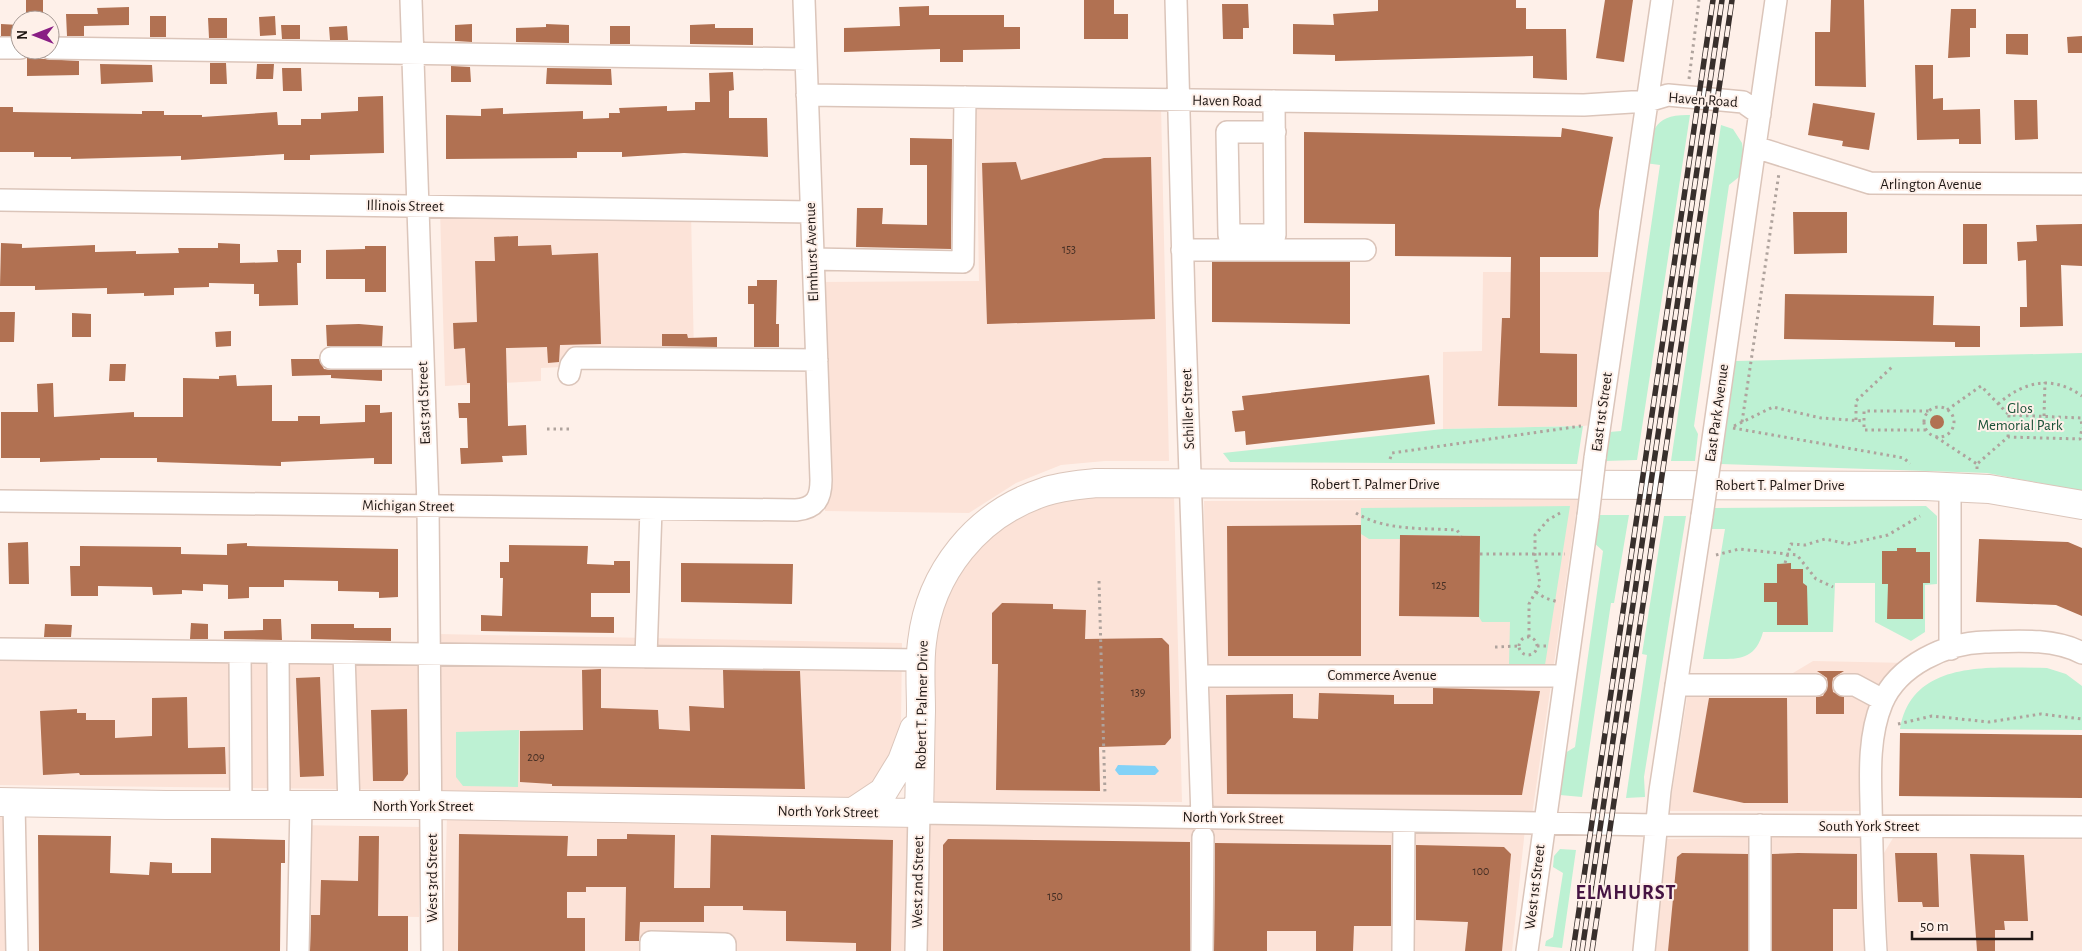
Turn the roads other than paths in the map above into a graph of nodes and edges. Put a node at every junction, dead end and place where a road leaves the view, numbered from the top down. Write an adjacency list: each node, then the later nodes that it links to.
1 (411, 0): 7 (street, East 3rd Street)
2 (804, 0): 8 (street, Elmhurst Avenue)
3 (1176, 0): 11 (street, Schiller Street)
4 (1662, 0): 13 (street, East 1st Street)
5 (1776, 0): 14 (street, East Park Avenue)
6 (60, 48): 7 (street)
7 (413, 54): 8 (street); 19 (street, East 3rd Street)
8 (806, 59): 9 (street, Elmhurst Avenue)
9 (807, 95): 10 (street, Haven Road); 20 (street, Elmhurst Avenue)
10 (965, 97): 11 (street, Haven Road); 24 (street)
11 (1179, 100): 12 (street, Haven Road); 22 (street, Schiller Street)
12 (1274, 101): 13 (street, Haven Road); 15 (street)
13 (1648, 101): 14 (street, Haven Road); 14 (street, Haven Road); 46 (street, East 1st Street, bridge)
14 (1760, 114): 16 (street, East Park Avenue)
15 (1274, 132): 21 (street); 21 (street)
16 (1755, 147): 17 (street, Arlington Avenue); 47 (street, East Park Avenue, bridge)
17 (2082, 184)
18 (0, 200): 19 (street, Illinois Street)
19 (417, 206): 20 (street, Illinois Street); 26 (street, East 3rd Street)
20 (810, 212): 24 (street, Elmhurst Avenue)
21 (1229, 242): 22 (street); 23 (street)
22 (1182, 250): 29 (street, Schiller Street)
23 (1365, 250)
24 (813, 259): 27 (street, Elmhurst Avenue)
25 (330, 358): 26 (street)
26 (423, 358): 34 (street, East 3rd Street)
27 (817, 360): 28 (street); 32 (street, Elmhurst Avenue)
28 (569, 374)
29 (1190, 484): 30 (main road, Robert T. Palmer Drive); 44 (main road, Robert T. Palmer Drive); 45 (street, Schiller Street)
30 (1950, 487): 33 (main road, Robert T. Palmer Drive); 37 (street)
31 (0, 501): 34 (street, Michigan Street)
32 (815, 503): 35 (street, Michigan Street)
33 (2082, 505)
34 (428, 506): 35 (street, Michigan Street); 42 (street, East 3rd Street)
35 (651, 509): 43 (street)
36 (0, 649): 38 (street)
37 (1951, 649): 40 (street); 50 (street)
38 (240, 652): 39 (street); 56 (street)
39 (278, 653): 41 (street); 53 (street)
40 (2082, 653)
41 (344, 654): 42 (street); 54 (street)
42 (430, 655): 43 (street); 55 (street, East 3rd Street)
43 (646, 657): 44 (street)
44 (921, 660): 51 (main road, Robert T. Palmer Drive)
45 (1198, 676): 46 (street, Commerce Avenue); 64 (street, Schiller Street)
46 (1565, 676): 60 (street, East 1st Street)
47 (1676, 685): 48 (street); 61 (street, East Park Avenue)
48 (1816, 685)
49 (1844, 685): 50 (street)
50 (1883, 700): 63 (street)
51 (920, 711): 57 (main road); 58 (main road, Robert T. Palmer Drive)
52 (7, 803): 56 (main road, North York Street); 66 (street)
53 (290, 805): 54 (main road, North York Street); 56 (main road, North York Street); 68 (street)
54 (349, 805): 55 (main road, North York Street)
55 (432, 805): 57 (main road, North York Street); 69 (street, West 3rd Street)
56 (241, 806)
57 (853, 812): 58 (main road, North York Street)
58 (920, 813): 64 (street, North York Street); 72 (street, West 2nd Street)
59 (1404, 821): 60 (street, North York Street); 64 (street, North York Street); 74 (street)
60 (1543, 823): 61 (street, North York Street); 75 (street, West 1st Street)
61 (1656, 825): 62 (street, South York Street); 76 (street, East Park Avenue)
62 (1760, 825): 63 (street, South York Street); 77 (street)
63 (1871, 826): 65 (street, South York Street); 78 (street)
64 (1202, 827): 73 (street, Schiller Street)
65 (2082, 827)
66 (7, 846): 67 (street)
67 (17, 951)
68 (298, 951)
69 (432, 951)
70 (651, 951): 71 (street)
71 (725, 951)
72 (916, 951)
73 (1202, 951)
74 (1403, 951)
75 (1527, 951)
76 (1644, 951)
77 (1760, 951)
78 (1876, 951)

